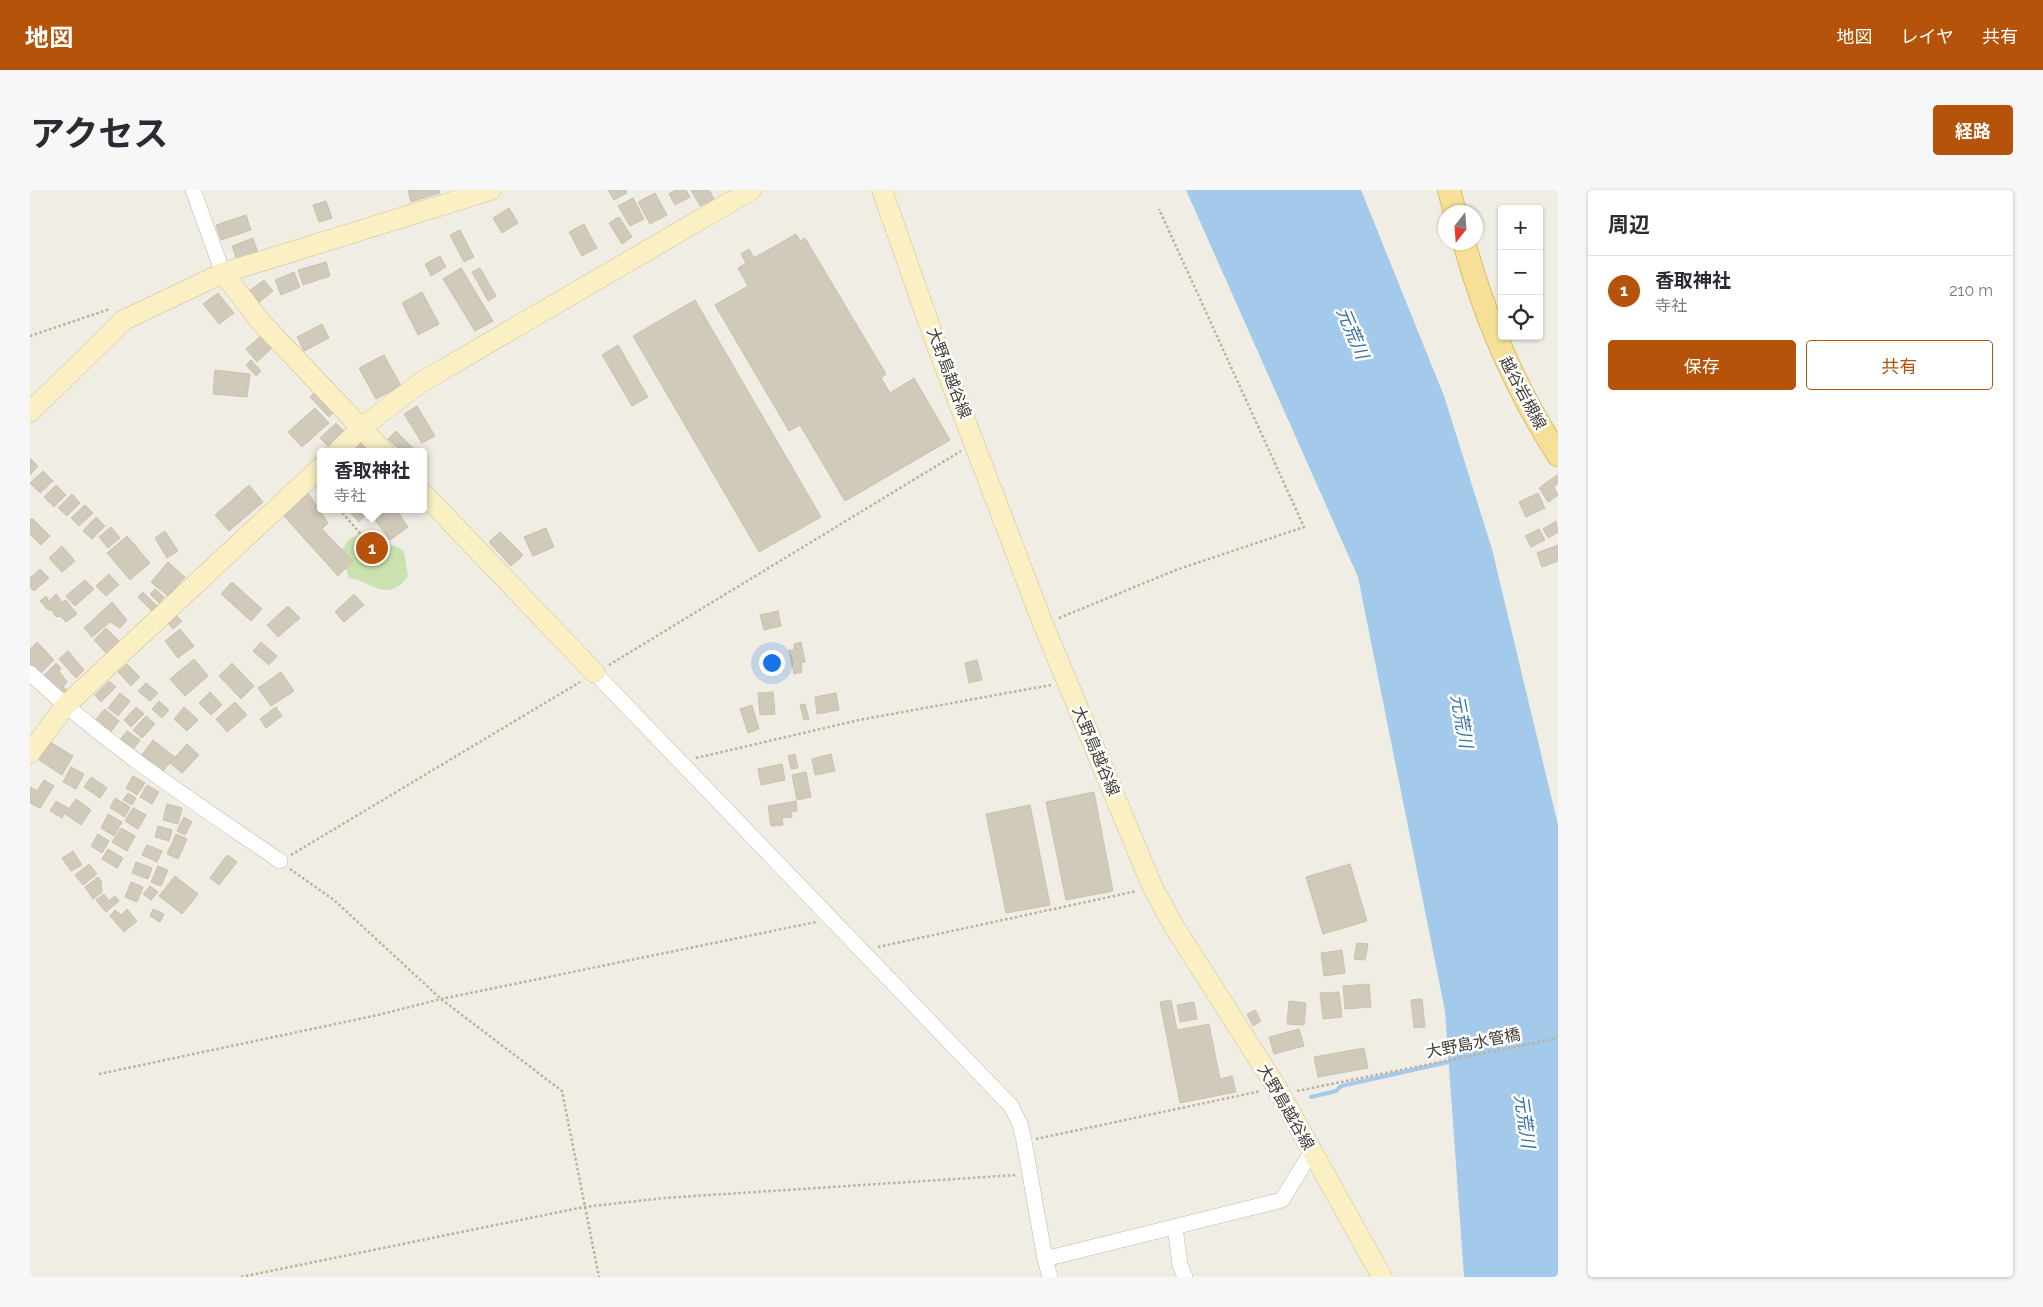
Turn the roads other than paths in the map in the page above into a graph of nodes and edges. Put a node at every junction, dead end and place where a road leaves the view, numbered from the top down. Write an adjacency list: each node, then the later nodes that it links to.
1 (193, 190): 9 (street)
2 (491, 190): 6 (street)
3 (751, 190): 11 (street)
4 (882, 190): 22 (street, 大野島越谷線)
5 (1449, 190): 7 (main road)
6 (451, 196): 9 (street)
7 (1453, 205)
8 (1466, 250): 14 (main road, 越谷岩槻線)
9 (223, 273): 10 (street); 11 (street)
10 (30, 412)
11 (361, 428): 12 (street); 13 (street)
12 (341, 448)
13 (380, 448)
14 (1558, 455)
15 (317, 471): 19 (street)
16 (427, 497): 18 (street)
17 (30, 673): 19 (street)
18 (595, 673): 24 (street)
19 (65, 706): 20 (street); 21 (street)
20 (30, 753)
21 (280, 861)
22 (1312, 1151): 23 (street); 27 (street, 大野島越谷線)
23 (1175, 1227): 24 (street); 26 (street)
24 (1045, 1259): 25 (street)
25 (1050, 1277)
26 (1185, 1277)
27 (1382, 1277)

